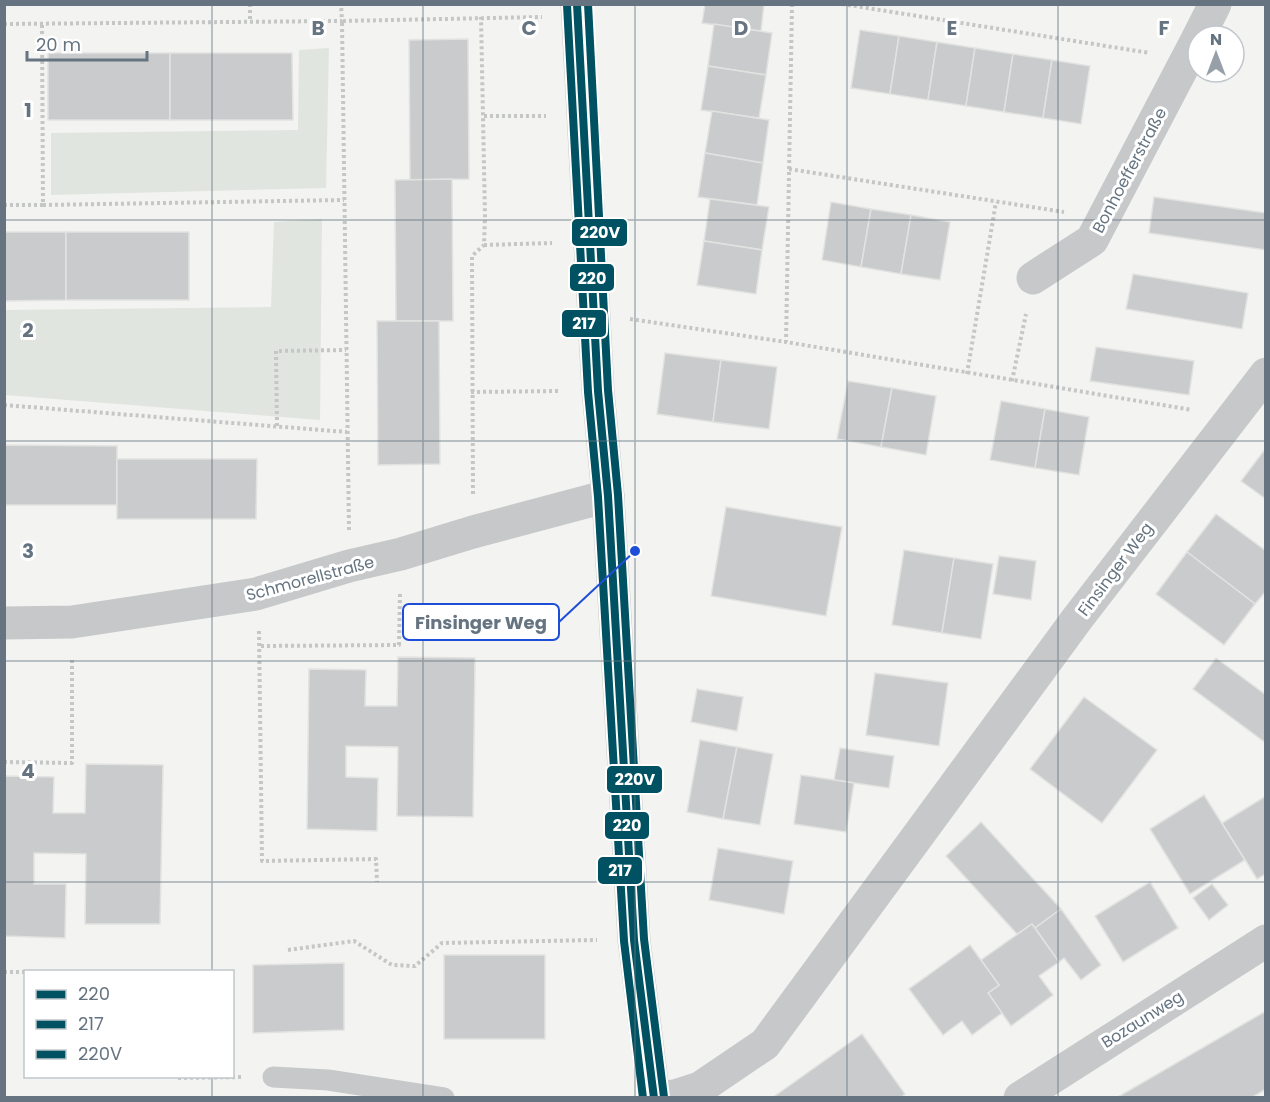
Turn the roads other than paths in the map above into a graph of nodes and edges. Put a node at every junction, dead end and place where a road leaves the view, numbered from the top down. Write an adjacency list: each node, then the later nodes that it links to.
1 (1215, 4): 3 (street, Bonhoefferstraße)
2 (577, 11): 7 (street)
3 (1205, 24)
4 (1186, 61): 5 (street, Bonhoefferstraße)
5 (1033, 278)
6 (1266, 375): 12 (street, Finsinger Weg)
7 (608, 496): 8 (street, Schmorellstraße); 12 (street)
8 (4, 623)
9 (1266, 941): 13 (street, Bozaunweg)
10 (273, 1077): 11 (lane)
11 (444, 1098)
12 (655, 1098)
13 (1020, 1098)

